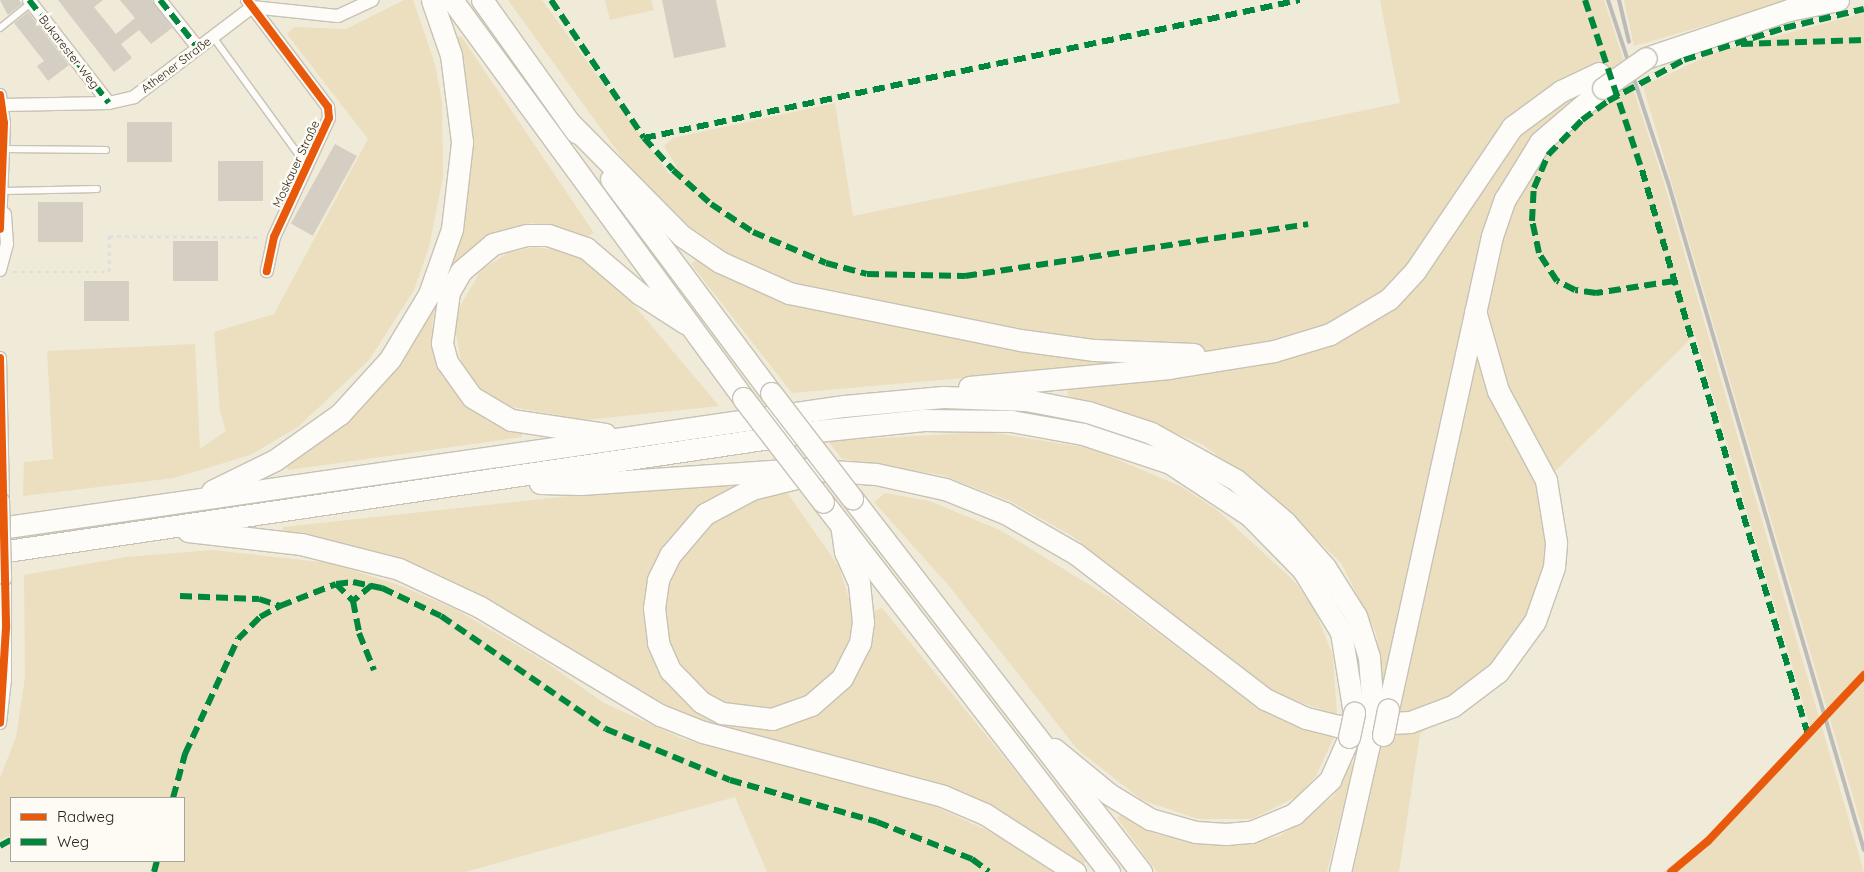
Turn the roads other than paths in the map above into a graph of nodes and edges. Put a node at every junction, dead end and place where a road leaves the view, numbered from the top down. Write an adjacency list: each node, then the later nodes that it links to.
1 (160, 0): 11 (street)
2 (372, 0): 8 (street)
3 (432, 0): 33 (highway)
4 (452, 0): 26 (highway)
5 (482, 0): 15 (highway)
6 (1838, 0): 12 (highway, bridge)
7 (30, 2): 9 (lane); 14 (street, Bukarester Weg)
8 (250, 3): 10 (street, Athener Straße); 18 (street, Moskauer Straße)
9 (0, 28)
10 (213, 37): 11 (street, Athener Straße); 18 (lane)
11 (198, 48): 14 (street, Athener Straße)
12 (1601, 81): 25 (highway); 27 (highway)
13 (1, 100): 14 (street, Athener Straße); 16 (street)
14 (109, 103)
15 (569, 122): 27 (highway); 40 (highway, bridge)
16 (4, 149): 17 (lane); 20 (street)
17 (106, 150)
18 (308, 168): 24 (street, Moskauer Straße)
19 (97, 189): 20 (lane)
20 (4, 191): 21 (street)
21 (4, 212): 22 (street); 23 (street)
22 (0, 229)
23 (5, 271)
24 (267, 271)
25 (1475, 311): 31 (highway); 38 (highway)
26 (685, 323): 30 (highway); 34 (highway, bridge)
27 (1255, 354): 29 (highway)
28 (0, 358): 39 (street, bridge)
29 (910, 399): 30 (highway); 38 (highway)
30 (621, 437): 33 (highway)
31 (837, 470): 32 (highway); 34 (highway)
32 (487, 481): 36 (highway); 38 (highway)
33 (195, 500): 35 (highway)
34 (841, 525): 42 (highway)
35 (0, 528)
36 (161, 528): 37 (highway); 41 (highway)
37 (0, 552)
38 (1372, 711): 40 (highway, bridge); 44 (highway)
39 (0, 723)
40 (1041, 741): 43 (highway)
41 (1075, 872)
42 (1109, 872)
43 (1142, 872)
44 (1340, 872)

